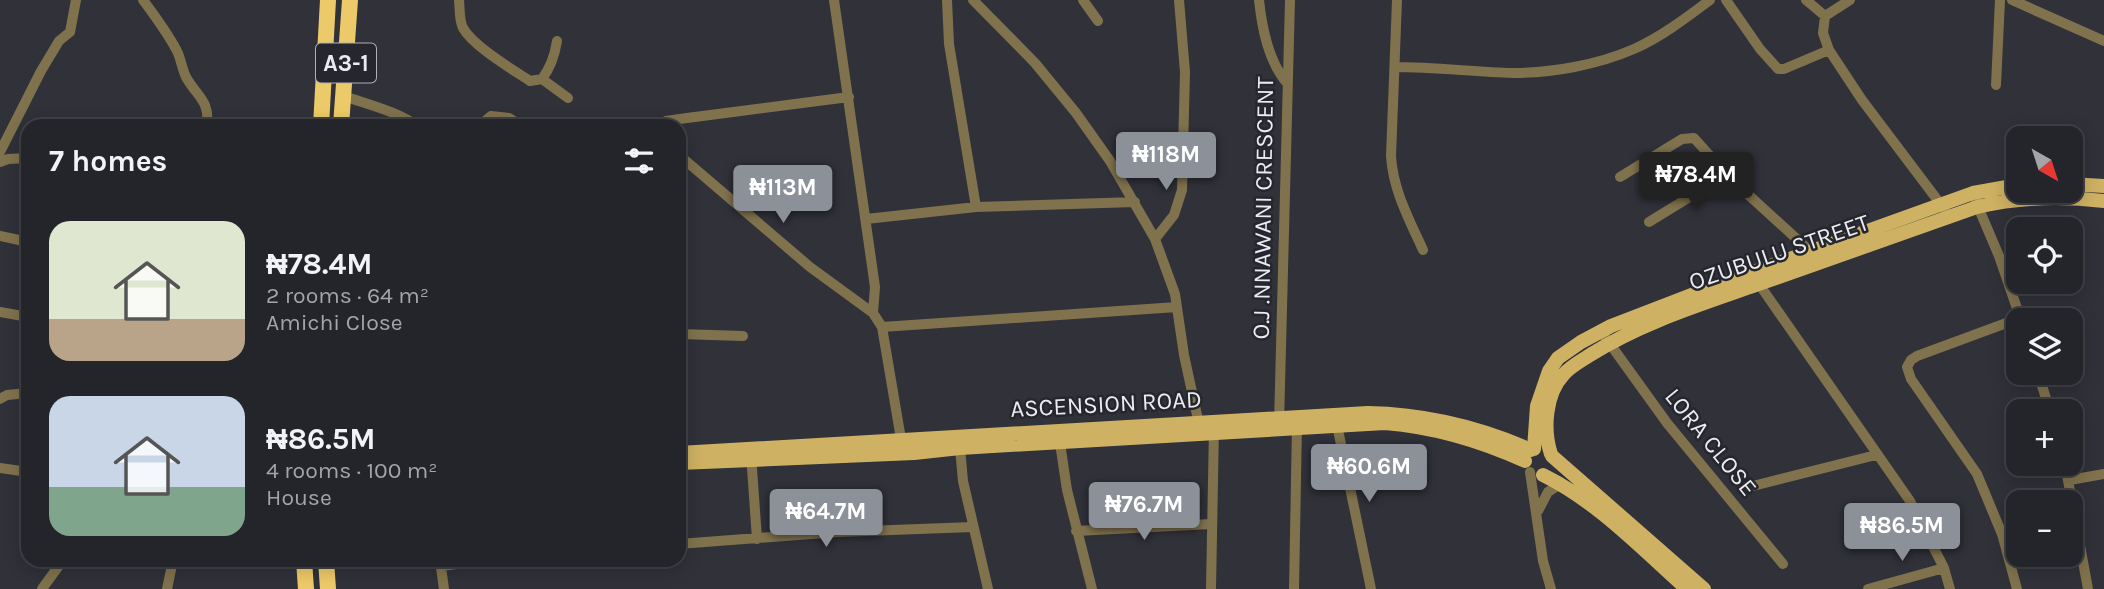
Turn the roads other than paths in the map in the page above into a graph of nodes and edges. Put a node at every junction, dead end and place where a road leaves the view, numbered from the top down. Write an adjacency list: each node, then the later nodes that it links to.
1 (76, 0): 41 (street)
2 (143, 0): 33 (street)
3 (328, 0): 34 (highway, A3-1)
4 (350, 0): 29 (highway, A3-1)
5 (460, 0): 26 (street)
6 (834, 0): 30 (street)
7 (947, 0): 53 (street)
8 (974, 0): 52 (street)
9 (1083, 0): 21 (street)
10 (1179, 0): 58 (street)
11 (1259, 0): 27 (street)
12 (1290, 0): 27 (street, O.J .NNAWANI CRESCENT)
13 (1397, 0): 25 (street)
14 (1710, 0): 25 (street)
15 (1726, 0): 24 (street)
16 (1805, 0): 20 (street)
17 (1850, 0): 20 (street)
18 (2000, 0): 28 (street)
19 (2012, 0): 23 (street)
20 (1825, 16): 24 (street)
21 (1098, 21)
22 (557, 41): 26 (street)
23 (2104, 41)
24 (1829, 50): 54 (street)
25 (1395, 67): 60 (street)
26 (542, 79): 31 (street)
27 (1287, 83): 76 (street, O.J .NNAWANI CRESCENT)
28 (1996, 85)
29 (344, 96): 32 (street); 35 (highway, A3-1)
30 (849, 96): 40 (street); 55 (street)
31 (568, 98)
32 (388, 113): 36 (street); 37 (street)
33 (208, 119)
34 (320, 119)
35 (342, 119)
36 (388, 119)
37 (406, 119)
38 (487, 119): 39 (street)
39 (510, 119)
40 (680, 119)
41 (0, 152)
42 (21, 158): 44 (street)
43 (686, 161): 66 (street)
44 (0, 162)
45 (1727, 174): 46 (street); 56 (street); 61 (street)
46 (1620, 177)
47 (2083, 185): 48 (main road)
48 (2104, 186)
49 (2006, 189): 50 (main road, OZUBULU STREET)
50 (1975, 200): 51 (main road, OZUBULU STREET); 54 (main road, OZUBULU STREET); 64 (street)
51 (2104, 201)
52 (1135, 202): 53 (street); 58 (street)
53 (976, 207): 55 (street)
54 (1945, 211): 61 (main road, OZUBULU STREET)
55 (866, 219): 66 (street)
56 (1649, 222)
57 (0, 236): 59 (street)
58 (1155, 239): 63 (street)
59 (21, 240)
60 (1423, 250)
61 (1813, 258): 62 (main road, OZUBULU STREET)
62 (1758, 277): 72 (main road, OZUBULU STREET); 86 (street)
63 (1177, 307): 69 (street); 78 (street)
64 (2016, 308)
65 (0, 312): 67 (street)
66 (873, 313): 69 (street)
67 (21, 316)
68 (2006, 324): 124 (street)
69 (882, 327): 79 (street)
70 (686, 334): 71 (street)
71 (743, 335)
72 (1605, 337): 85 (main road, OZUBULU STREET); 87 (main road, OZUBULU STREET); 102 (street, LORA CLOSE)
73 (21, 394): 74 (street)
74 (0, 399)
75 (1297, 421): 76 (main road, ASCENSION ROAD); 77 (main road, ASCENSION ROAD); 87 (main road, ASCENSION ROAD); 117 (street)
76 (1279, 423): 78 (main road, ASCENSION ROAD)
77 (1337, 425): 87 (main road, ASCENSION ROAD); 118 (street)
78 (1207, 427): 79 (main road, ASCENSION ROAD); 80 (main road, ASCENSION ROAD); 97 (street)
79 (901, 439): 83 (street); 84 (main road, ASCENSION ROAD)
80 (1060, 443): 81 (main road, ASCENSION ROAD); 99 (street)
81 (960, 448): 83 (main road, ASCENSION ROAD); 98 (street)
82 (686, 453): 84 (main road, ASCENSION ROAD)
83 (914, 453): 84 (main road, ASCENSION ROAD)
84 (751, 454): 88 (main road, ASCENSION ROAD); 100 (street)
85 (1551, 455): 87 (main road); 87 (main road); 121 (main road)
86 (1876, 455): 95 (street); 108 (street)
87 (1533, 461): 94 (main road); 96 (street, OZUBULU STREET)
88 (686, 462)
89 (0, 468): 90 (street)
90 (21, 471)
91 (2104, 474): 93 (street)
92 (2069, 476): 93 (street)
93 (2070, 480): 125 (street)
94 (1560, 484): 96 (street); 120 (main road)
95 (1749, 487)
96 (1536, 514): 119 (street, OZUBULU STREET)
97 (1211, 524): 99 (street); 116 (street)
98 (973, 527): 100 (street); 114 (street)
99 (1076, 531): 115 (street)
100 (757, 539): 101 (street)
101 (686, 544)
102 (1783, 564)
103 (58, 567): 109 (street)
104 (171, 567): 110 (street)
105 (304, 567): 111 (highway)
106 (326, 567): 112 (highway)
107 (441, 567): 113 (street)
108 (1944, 568): 122 (street); 123 (street)
109 (42, 589)
110 (167, 589)
111 (306, 589)
112 (328, 589)
113 (444, 589)
114 (988, 589)
115 (1092, 589)
116 (1211, 589)
117 (1294, 589)
118 (1371, 589)
119 (1552, 589)
120 (1687, 589)
121 (1704, 589)
122 (1868, 589)
123 (1951, 589)
124 (2017, 589)
125 (2088, 589)

